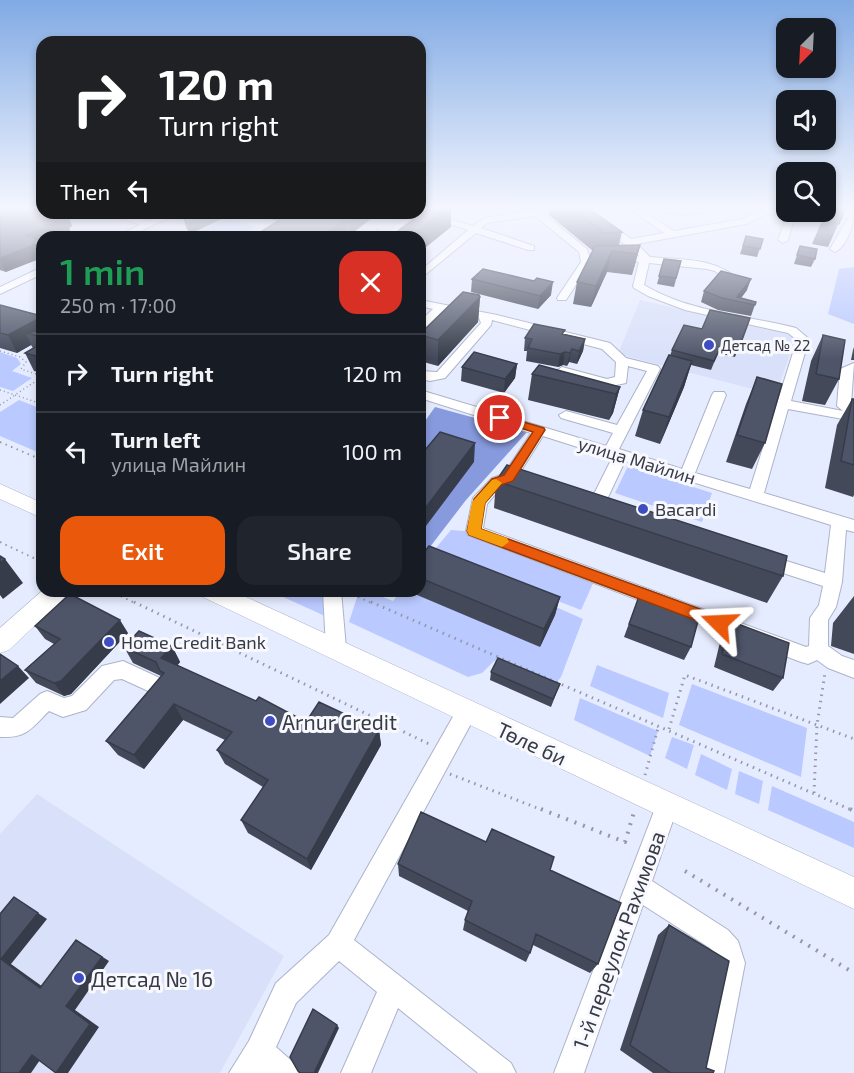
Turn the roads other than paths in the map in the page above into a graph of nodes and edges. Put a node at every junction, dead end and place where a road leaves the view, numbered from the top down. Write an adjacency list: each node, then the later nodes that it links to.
1 (440, 259): 7 (street)
2 (588, 259): 11 (street)
3 (633, 259): 6 (street)
4 (645, 259): 22 (street)
5 (652, 259): 9 (street)
6 (623, 260)
7 (426, 271)
8 (36, 276): 10 (street)
9 (735, 282)
10 (0, 291)
11 (562, 298)
12 (426, 304): 13 (street)
13 (441, 308): 14 (street); 15 (street)
14 (484, 315): 16 (street); 19 (street)
15 (426, 322)
16 (622, 361): 18 (street); 27 (street)
17 (854, 367): 23 (street)
18 (562, 371)
19 (426, 376)
20 (719, 395): 29 (street)
21 (426, 396): 26 (street, улица Майлин)
22 (783, 404): 25 (street); 31 (street)
23 (854, 411)
24 (566, 415): 27 (street)
25 (854, 417)
26 (540, 430): 28 (street, улица Майлин); 42 (street)
27 (621, 431): 28 (street)
28 (615, 453): 29 (street, улица Майлин); 33 (street)
29 (687, 475): 31 (street, улица Майлин)
30 (0, 491): 32 (main road)
31 (755, 496): 34 (street, улица Майлин)
32 (36, 504)
33 (596, 506)
34 (847, 524): 36 (street)
35 (743, 553): 36 (street)
36 (833, 582): 42 (street)
37 (50, 597): 40 (main road)
38 (224, 597): 41 (main road, Төле би)
39 (332, 597): 41 (street)
40 (0, 643)
41 (336, 648): 45 (main road, Төле би)
42 (823, 654): 43 (street)
43 (854, 669)
44 (157, 686): 46 (street)
45 (466, 713): 47 (main road, Төле би); 50 (street)
46 (0, 727)
47 (667, 806): 48 (street, 1-й переулок Рахимова); 49 (main road, Төле би)
48 (637, 885): 56 (street, 1-й переулок Рахимова); 57 (street)
49 (854, 893)
50 (339, 944): 51 (street); 52 (street)
51 (393, 987): 53 (street); 55 (street)
52 (251, 1062): 54 (street)
53 (487, 1068)
54 (284, 1073)
55 (356, 1073)
56 (569, 1073)
57 (709, 1073)

